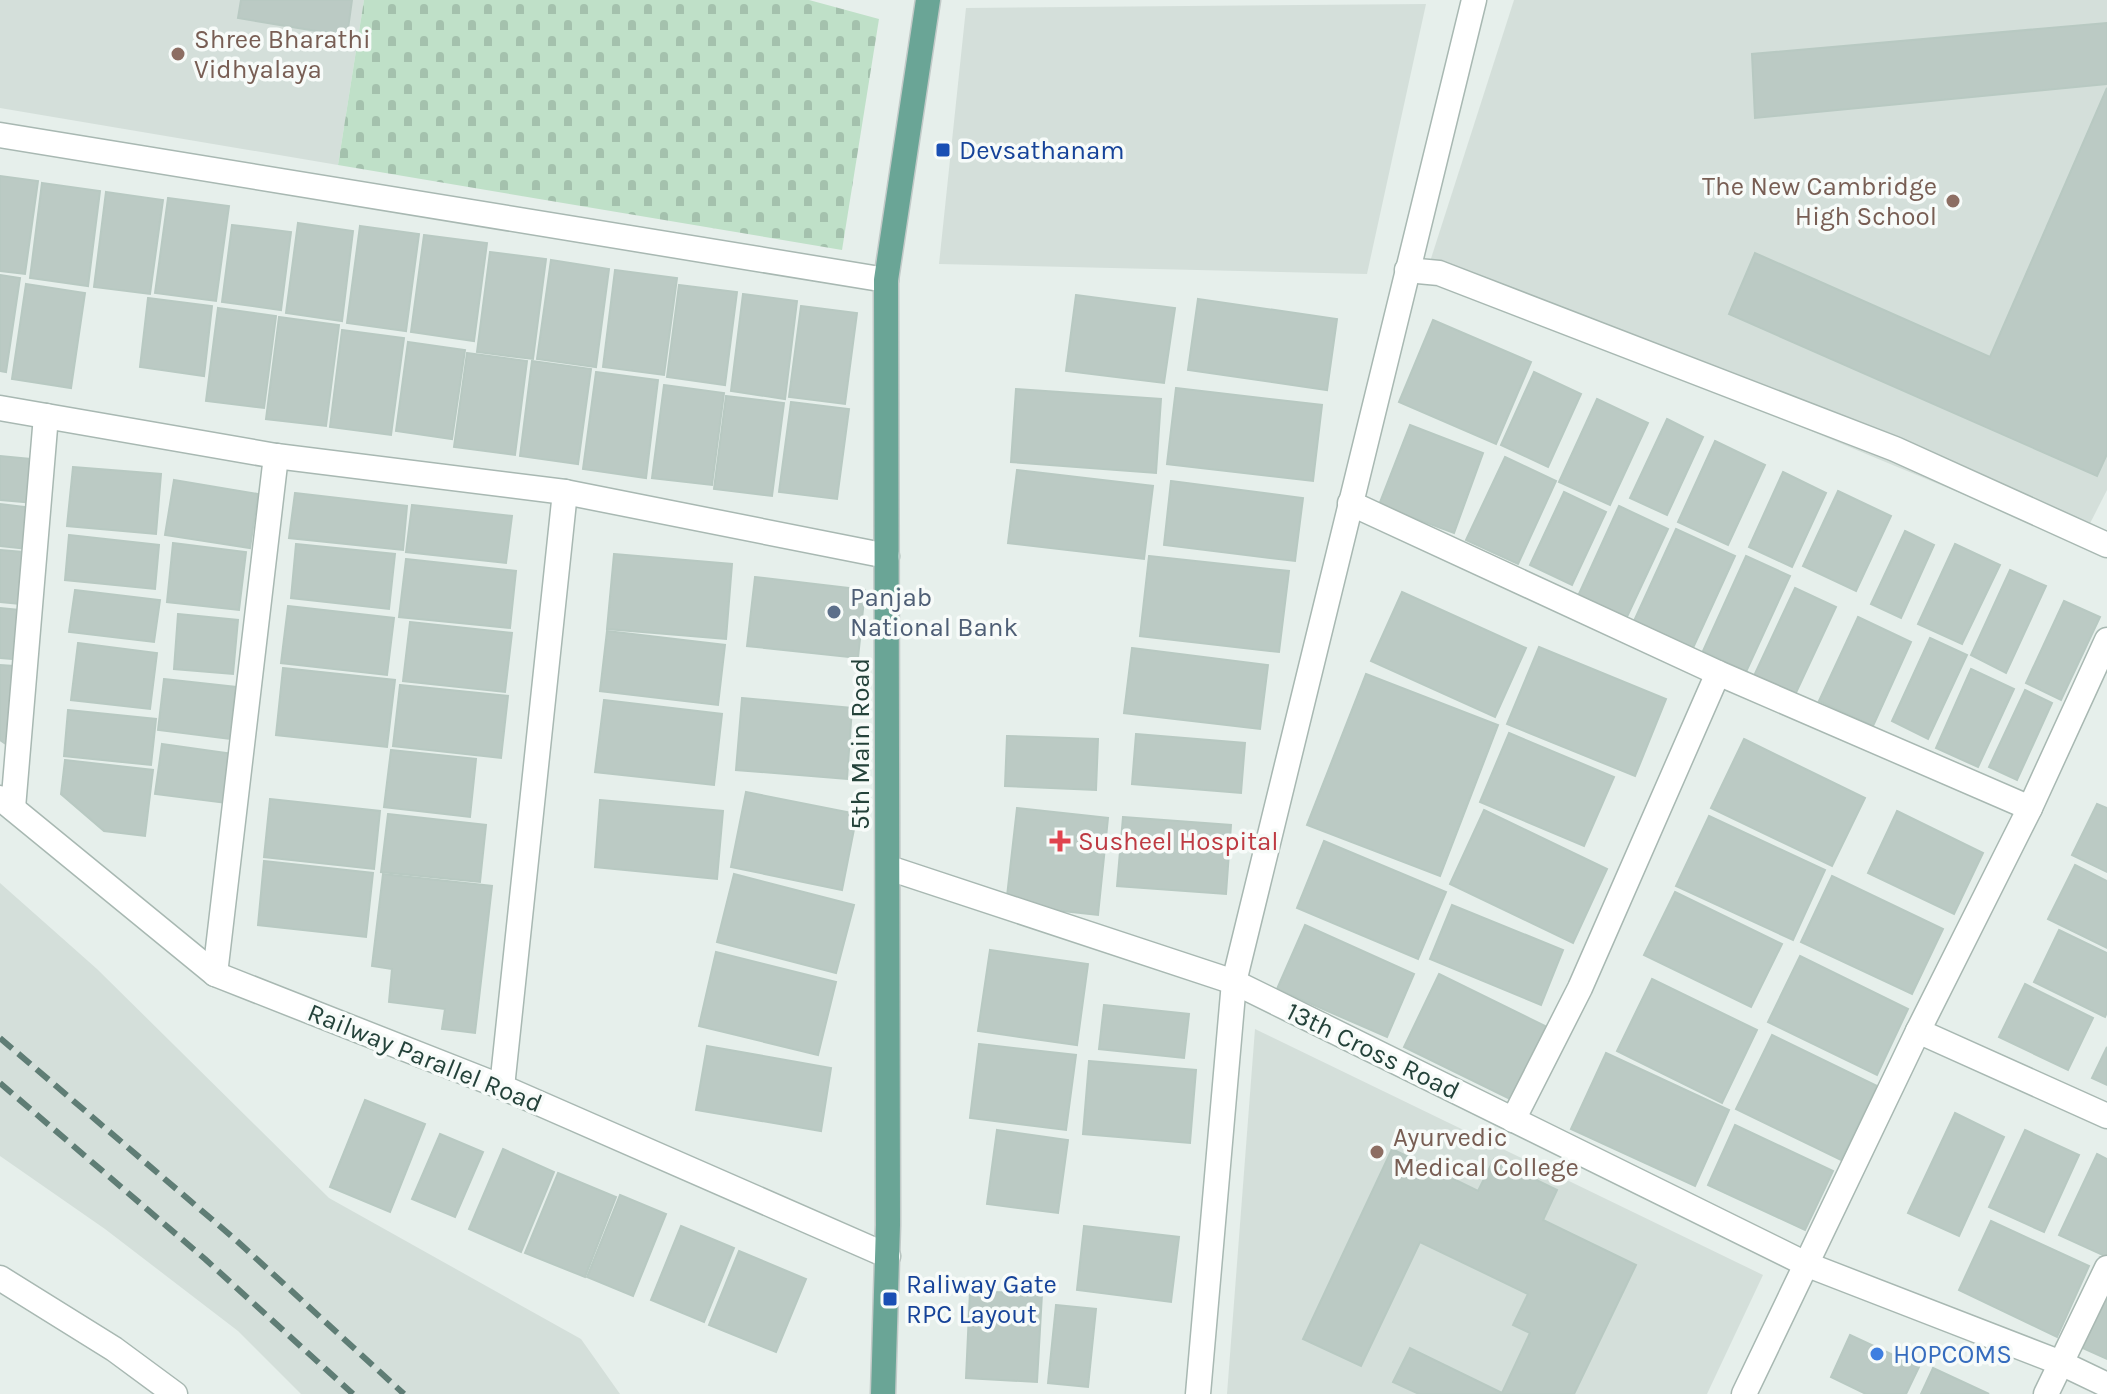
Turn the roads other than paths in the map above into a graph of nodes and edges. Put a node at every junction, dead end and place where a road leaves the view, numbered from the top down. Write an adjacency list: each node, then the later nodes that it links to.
1 (928, 0): 5 (main road, 5th Main Road)
2 (1474, 0): 4 (street)
3 (0, 135): 5 (street)
4 (1407, 270): 10 (street); 11 (street)
5 (886, 280): 12 (main road, 5th Main Road)
6 (0, 408): 7 (street)
7 (46, 416): 8 (street); 15 (street)
8 (276, 456): 9 (street); 18 (street)
9 (565, 492): 12 (street); 21 (street)
10 (1350, 503): 14 (street); 19 (street)
11 (2107, 545)
12 (887, 556): 17 (main road, 5th Main Road)
13 (2107, 640): 16 (street)
14 (1718, 673): 16 (street); 23 (street)
15 (6, 803): 18 (street, Railway Parallel Road)
16 (2030, 808): 20 (street)
17 (889, 868): 19 (street, 13th Cross Road); 24 (main road, 5th Main Road)
18 (215, 974): 21 (street, Railway Parallel Road)
19 (1234, 982): 23 (street, 13th Cross Road); 32 (street)
20 (1918, 1031): 22 (street); 25 (street)
21 (502, 1087): 24 (street, Railway Parallel Road)
22 (2107, 1116)
23 (1513, 1120): 25 (street, 13th Cross Road)
24 (888, 1256): 31 (main road, 5th Main Road)
25 (1808, 1265): 28 (street, 13th Cross Road); 33 (street)
26 (2107, 1268): 28 (street)
27 (0, 1278): 30 (street)
28 (2061, 1363): 29 (street, 13th Cross Road); 34 (street)
29 (2107, 1385)
30 (175, 1394)
31 (883, 1394)
32 (1198, 1394)
33 (1744, 1394)
34 (2046, 1394)

